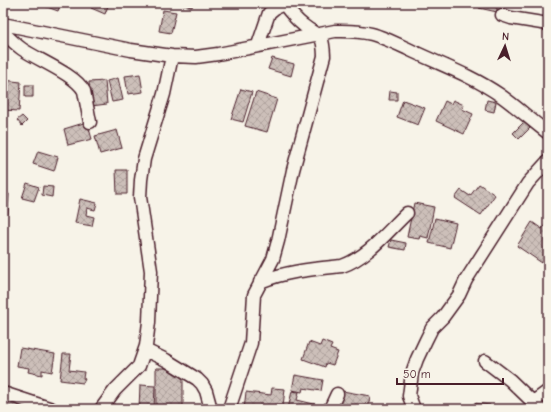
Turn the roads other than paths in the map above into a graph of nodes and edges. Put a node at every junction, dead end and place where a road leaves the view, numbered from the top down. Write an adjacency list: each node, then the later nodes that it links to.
1 (284, 3): 6 (street); 7 (street)
2 (502, 14): 4 (street)
3 (3, 24): 8 (street)
4 (548, 24)
5 (3, 32): 9 (street)
6 (319, 35): 7 (street); 10 (street); 13 (street)
7 (258, 46): 8 (street)
8 (172, 56): 14 (street)
9 (90, 122)
10 (548, 133)
11 (548, 161): 25 (street)
12 (407, 213): 13 (street)
13 (260, 282): 23 (street)
14 (145, 350): 21 (street); 22 (street)
15 (485, 361): 19 (street)
16 (548, 391): 19 (street)
17 (3, 393): 20 (street)
18 (337, 394): 24 (street)
19 (537, 406)
20 (52, 409)
21 (101, 409)
22 (211, 409)
23 (230, 409)
24 (330, 409)
25 (414, 409)

